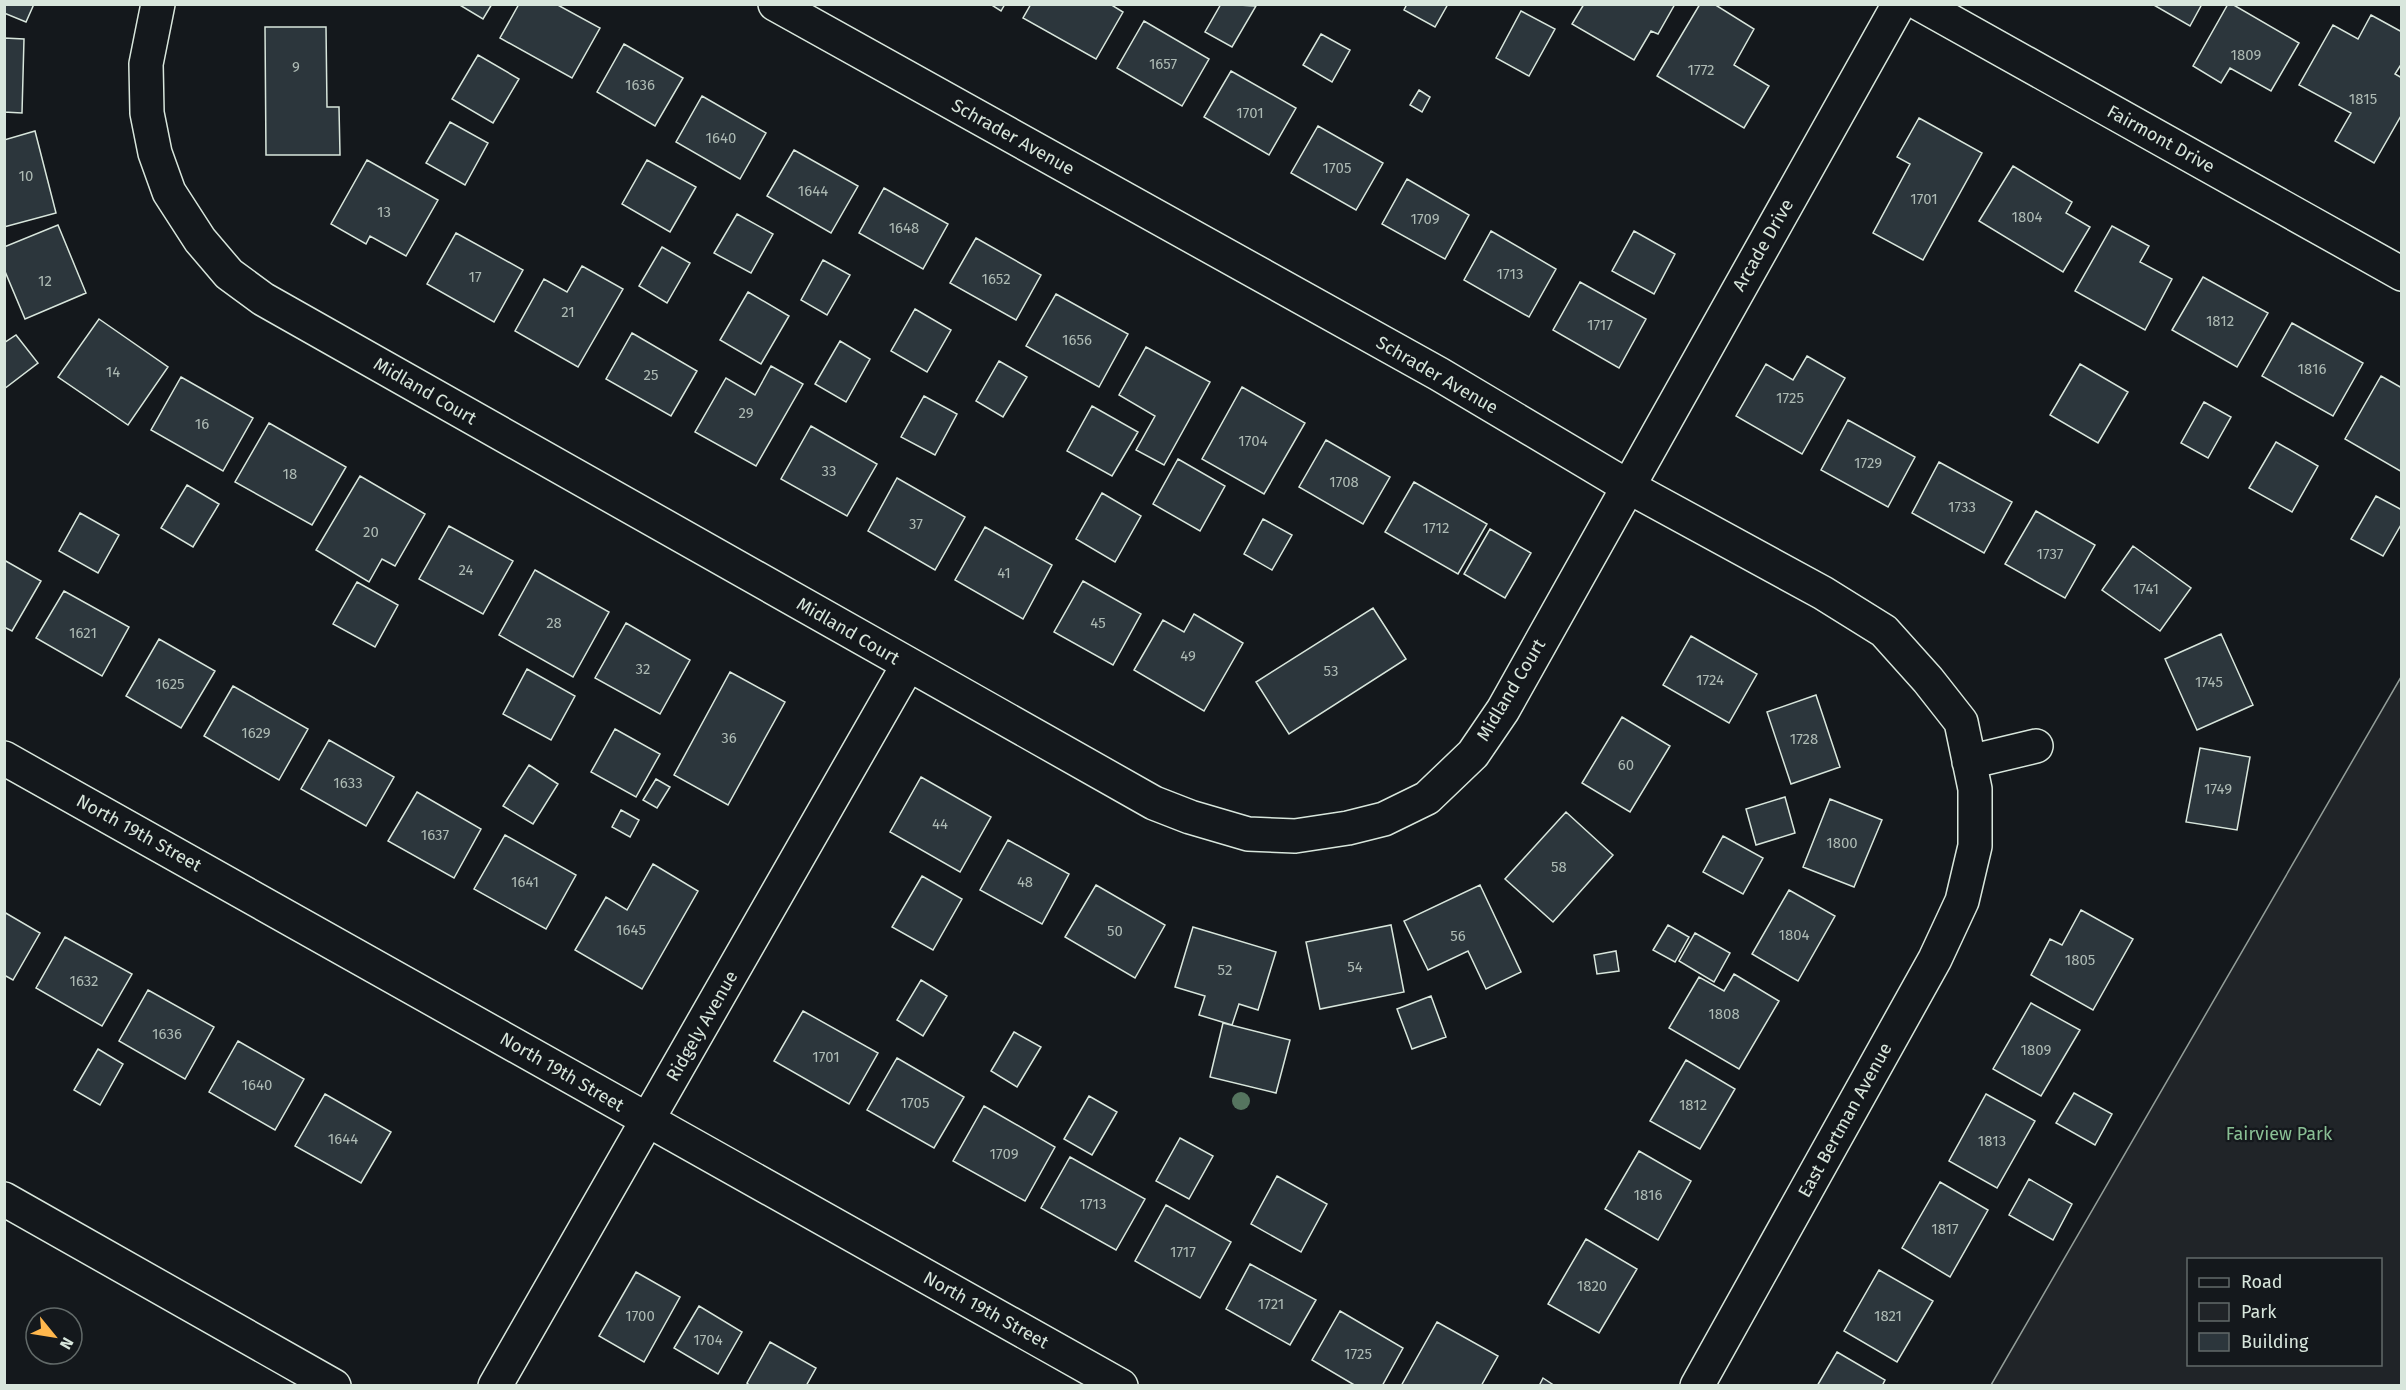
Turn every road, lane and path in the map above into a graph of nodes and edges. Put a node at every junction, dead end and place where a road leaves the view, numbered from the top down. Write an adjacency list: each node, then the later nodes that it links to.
1 (158, 4): 7 (street, Midland Court)
2 (775, 4): 6 (street, Schrader Avenue)
3 (1899, 4): 6 (street, Arcade Drive)
4 (1920, 4): 5 (street, Fairmont Drive)
5 (2402, 274)
6 (1627, 486): 7 (street, Midland Court); 10 (street, Schrader Avenue)
7 (908, 665): 12 (street, Ridgely Avenue)
8 (2036, 746): 10 (street)
9 (4, 758): 12 (street, North 19th Street)
10 (1969, 762): 11 (street, Schrader Avenue)
11 (1975, 846): 17 (street, East Bertman Avenue)
12 (648, 1121): 15 (street, Ridgely Avenue); 16 (street, North 19th Street)
13 (4, 1200): 14 (street)
14 (334, 1386)
15 (495, 1386)
16 (1121, 1386)
17 (1697, 1386)

